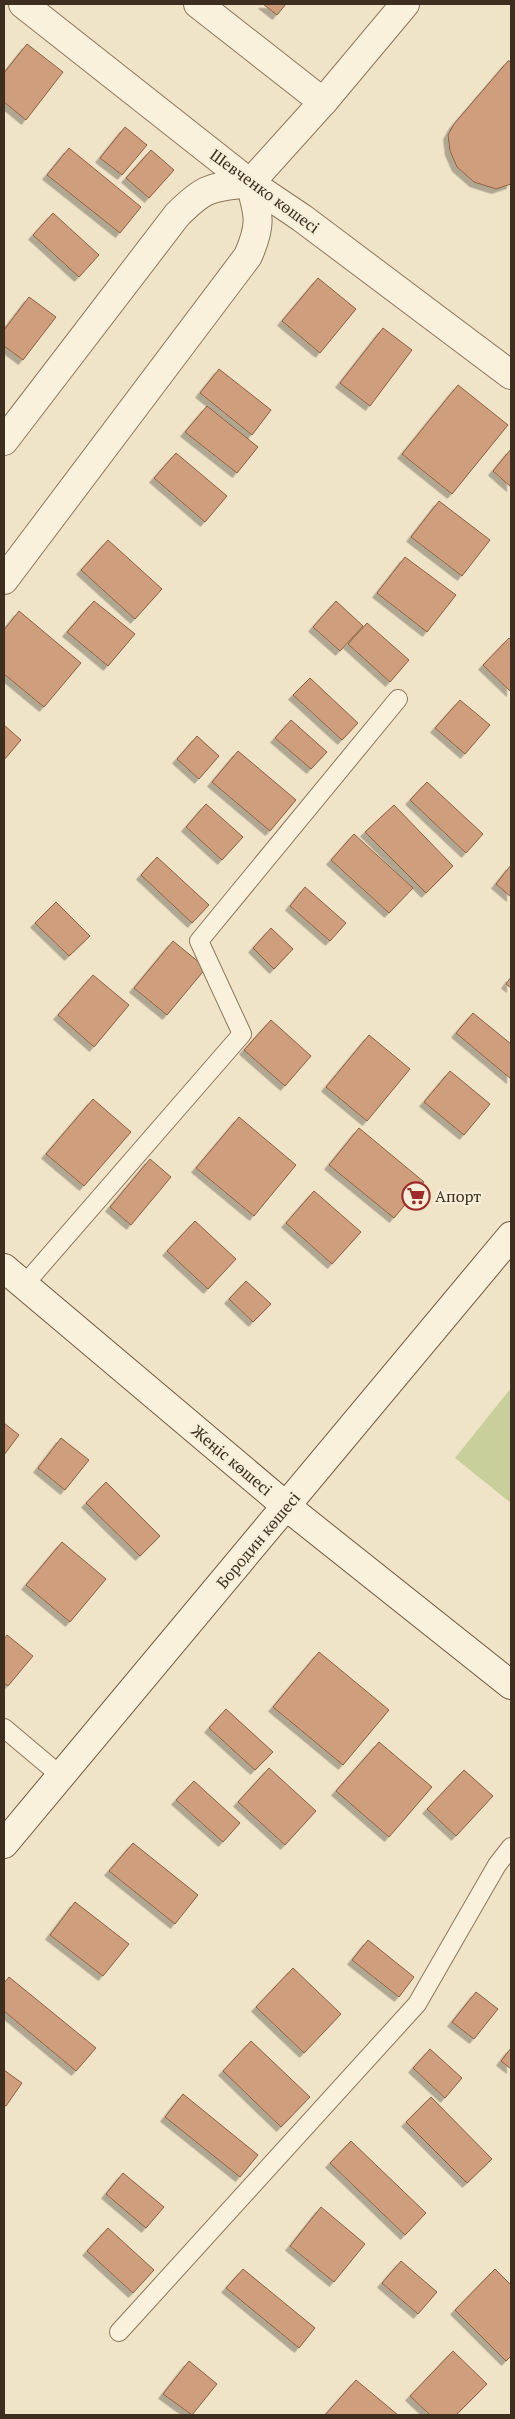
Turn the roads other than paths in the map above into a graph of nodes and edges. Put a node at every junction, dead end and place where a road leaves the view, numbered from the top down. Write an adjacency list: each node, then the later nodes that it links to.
1 (23, 4): 5 (street, Шевченко көшесі)
2 (198, 4): 4 (street)
3 (405, 4): 4 (street)
4 (323, 102): 5 (street)
5 (250, 183): 6 (street, Шевченко көшесі); 7 (street); 8 (street)
6 (511, 375)
7 (4, 441)
8 (4, 580)
9 (398, 699): 11 (lane)
10 (511, 1236): 12 (street, Бородин көшесі)
11 (14, 1276): 12 (street, Жеңіс көшесі)
12 (286, 1506): 13 (street, Жеңіс көшесі); 15 (street, Бородин көшесі)
13 (511, 1684)
14 (4, 1728): 15 (lane)
15 (61, 1776): 16 (street, Бородин көшесі)
16 (4, 1844)
17 (511, 1847): 18 (lane)
18 (119, 2332)

